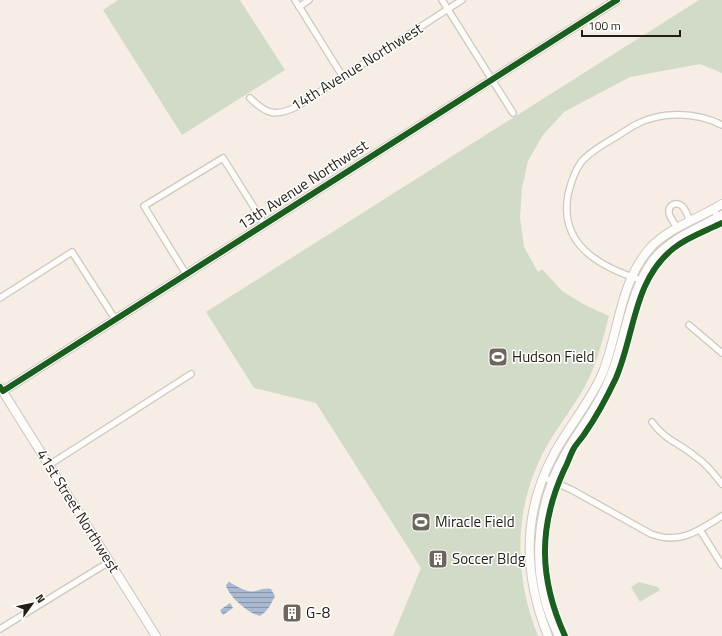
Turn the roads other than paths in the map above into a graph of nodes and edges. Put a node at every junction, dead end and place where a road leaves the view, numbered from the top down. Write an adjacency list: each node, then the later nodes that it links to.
1 (295, 0): 6 (street)
2 (310, 0): 6 (street)
3 (442, 0): 7 (street)
4 (462, 0): 7 (street, 14th Avenue Northwest)
5 (617, 0): 9 (street, 13th Avenue Northwest)
6 (299, 6): 8 (street)
7 (448, 9): 8 (street, 14th Avenue Northwest); 9 (street)
8 (343, 77): 10 (street, 14th Avenue Northwest)
9 (491, 79): 11 (street); 17 (street, 13th Avenue Northwest)
10 (250, 98)
11 (512, 113)
12 (722, 124): 20 (street)
13 (722, 204): 14 (street)
14 (713, 209): 15 (street); 16 (street)
15 (721, 219): 21 (street)
16 (690, 221): 18 (street); 18 (street)
17 (265, 225): 19 (street, 13th Avenue Northwest); 19 (street)
18 (677, 227): 20 (street)
19 (186, 274): 23 (street, 13th Avenue Northwest)
20 (632, 277): 21 (street); 30 (street)
21 (640, 280): 31 (street)
22 (0, 298): 23 (street)
23 (115, 319): 27 (street, 13th Avenue Northwest)
24 (689, 325): 25 (street)
25 (722, 352)
26 (191, 374): 29 (street)
27 (1, 389): 29 (street, 41st Street Northwest)
28 (652, 422): 32 (street)
29 (49, 465): 35 (street, 41st Street Northwest)
30 (543, 477): 31 (street); 39 (street)
31 (552, 481): 34 (street); 40 (street)
32 (722, 484)
33 (722, 516): 34 (street)
34 (700, 530): 36 (street)
35 (109, 562): 37 (street); 38 (street, 41st Street Northwest)
36 (722, 565)
37 (0, 629)
38 (156, 636)
39 (548, 636)
40 (559, 636)

